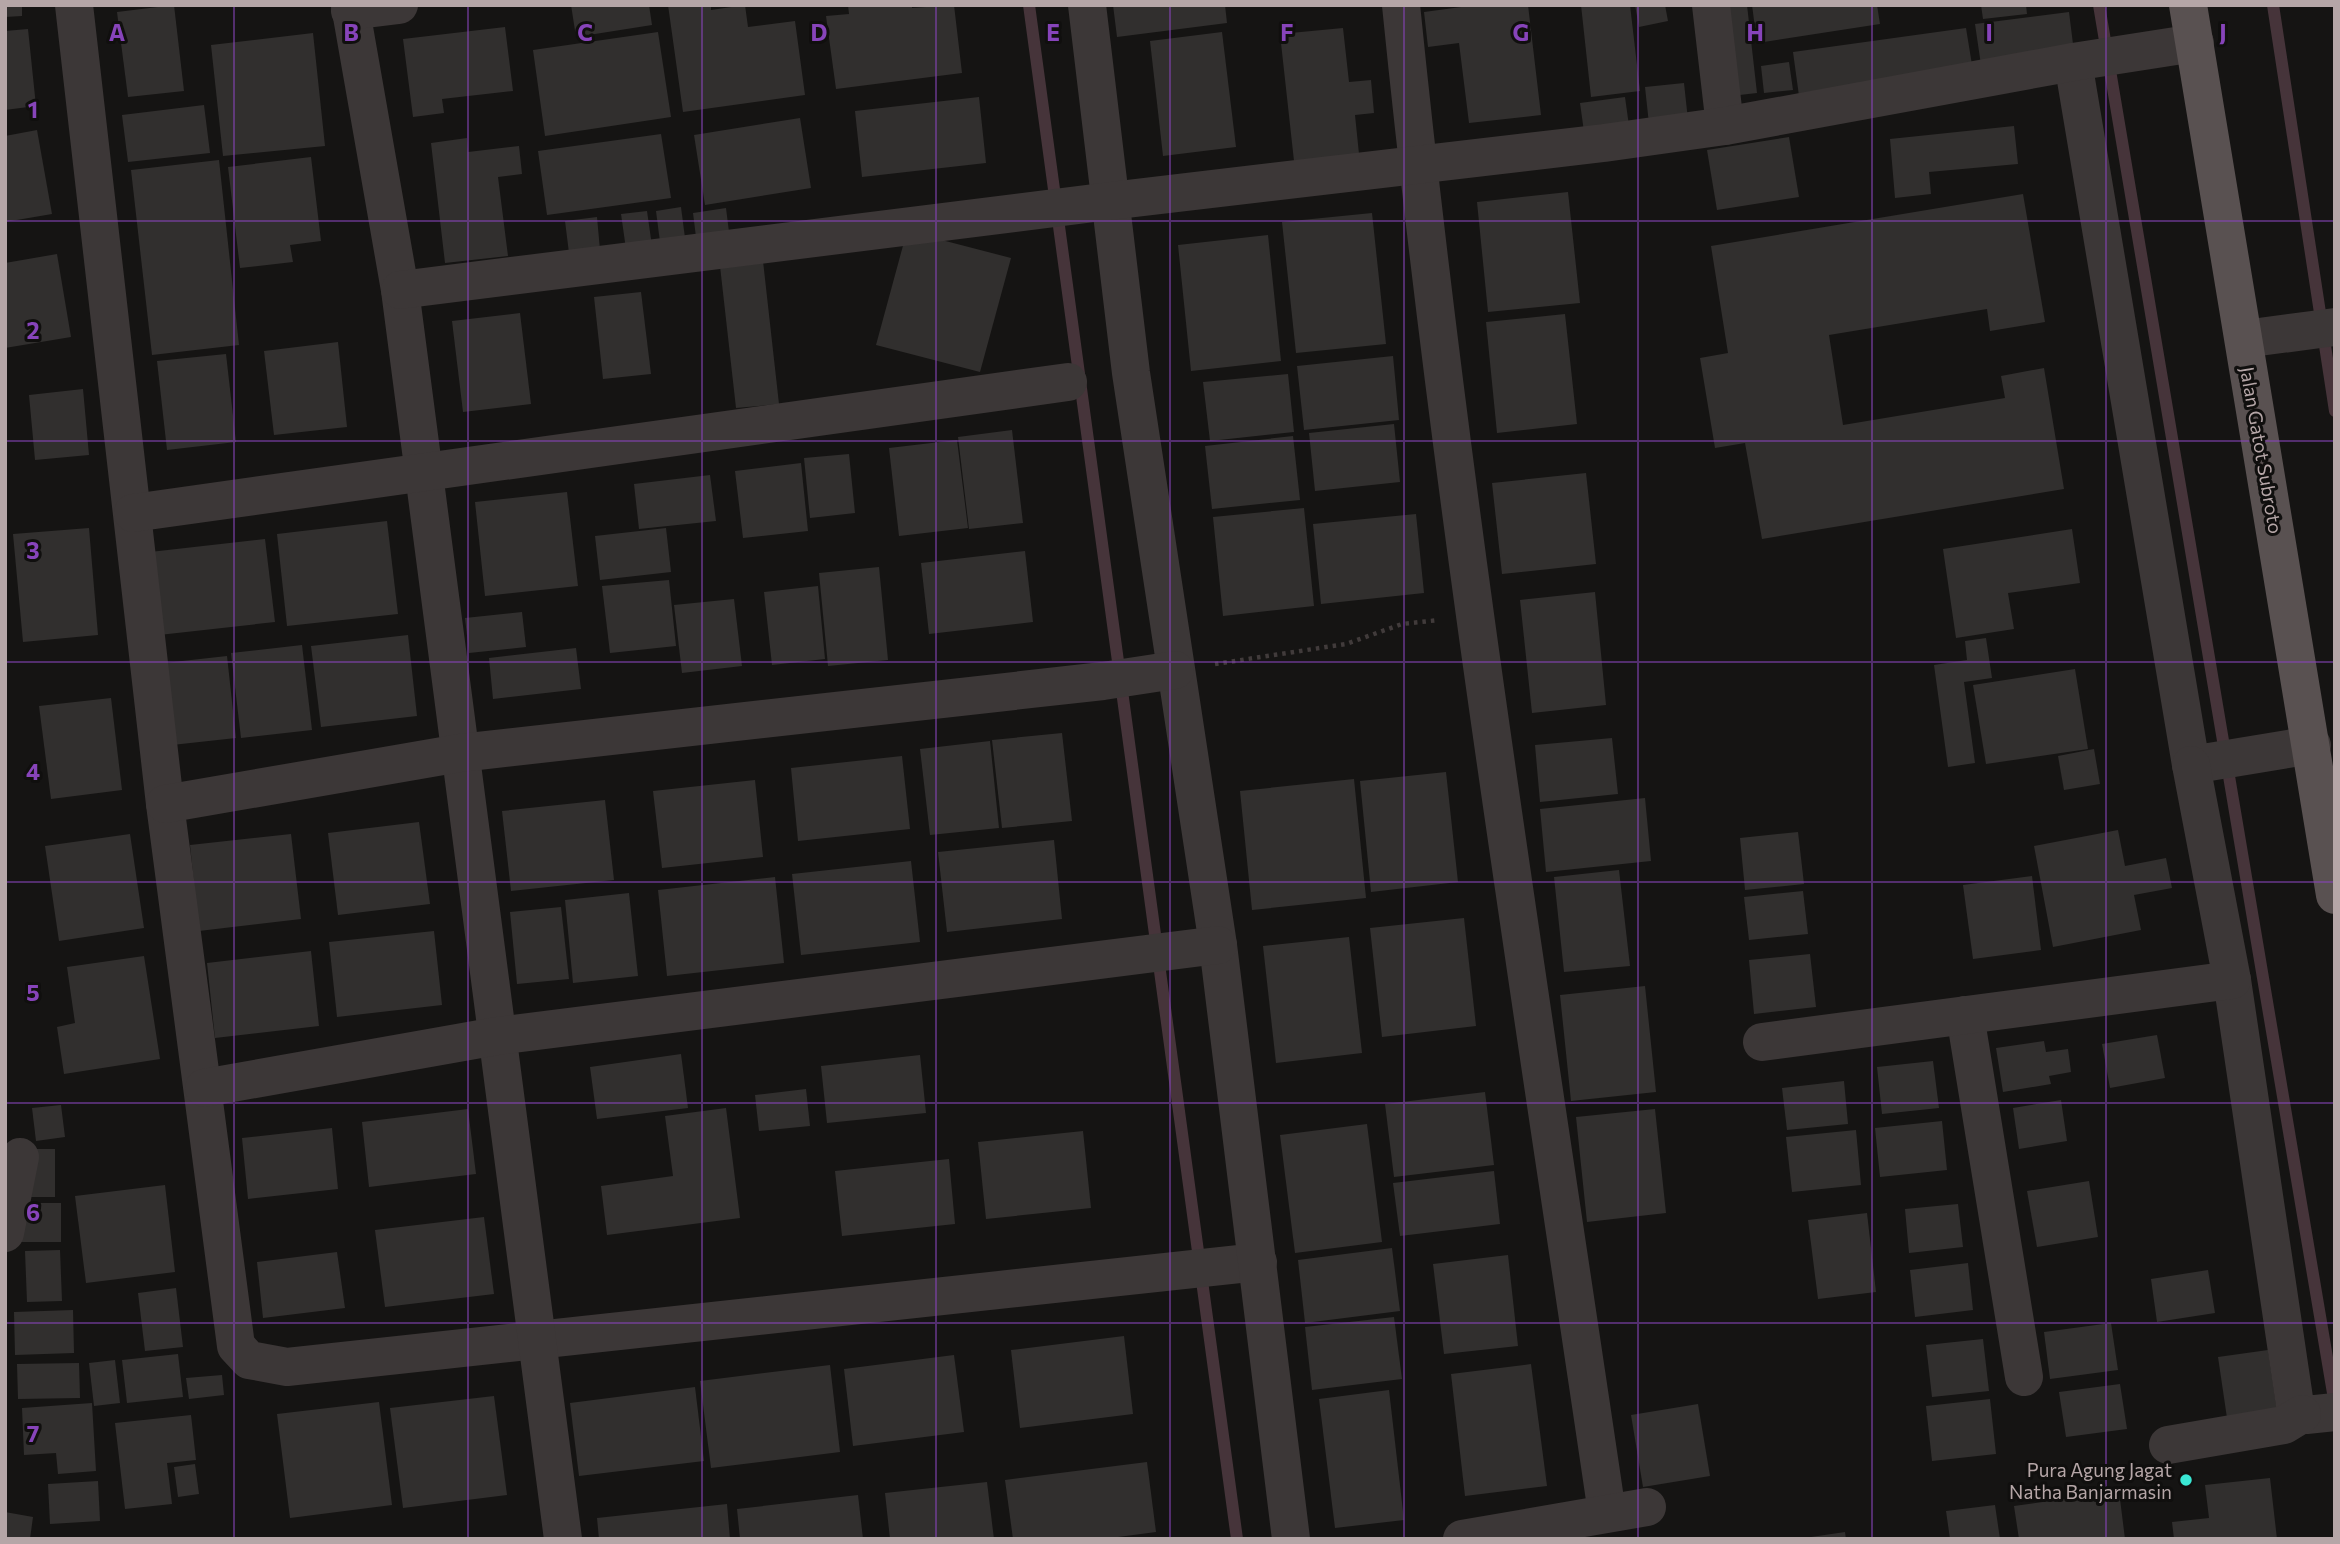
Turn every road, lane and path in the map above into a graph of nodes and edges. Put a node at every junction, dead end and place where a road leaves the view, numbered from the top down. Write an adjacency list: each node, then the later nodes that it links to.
1 (74, 5): 18 (street)
2 (398, 5): 7 (street)
3 (1087, 5): 12 (street)
4 (1401, 5): 11 (street)
5 (1711, 5): 10 (street)
6 (2188, 5): 8 (main road, Jalan Gatot Subroto)
7 (350, 8): 13 (street)
8 (2195, 43): 9 (street); 15 (main road, Jalan Gatot Subroto)
9 (2082, 61): 10 (street); 23 (street)
10 (1725, 126): 11 (street)
11 (1417, 166): 12 (street); 19 (street)
12 (1110, 201): 13 (street); 20 (street)
13 (400, 290): 17 (street)
14 (2335, 327): 15 (street)
15 (2244, 339): 21 (main road, Jalan Gatot Subroto)
16 (1068, 382): 17 (street)
17 (425, 472): 18 (street); 22 (street)
18 (133, 513): 24 (street)
19 (1474, 615): 20 (path); 40 (street)
20 (1161, 672): 22 (street); 26 (street)
21 (2312, 745): 23 (street); 25 (main road, Jalan Gatot Subroto)
22 (460, 753): 24 (street); 29 (street)
23 (2201, 763): 27 (street)
24 (165, 804): 31 (street)
25 (2335, 895)
26 (1217, 945): 29 (street); 34 (street)
27 (2232, 980): 28 (street); 37 (street)
28 (1965, 1015): 30 (street); 36 (street)
29 (497, 1036): 31 (street); 35 (street)
30 (1762, 1042)
31 (204, 1088): 35 (street)
32 (20, 1157): 33 (street)
33 (5, 1233)
34 (1258, 1262): 35 (street); 42 (street)
35 (535, 1342): 41 (street)
36 (2024, 1377)
37 (2318, 1413): 38 (street)
38 (2168, 1445)
39 (1647, 1507): 40 (street)
40 (1607, 1513): 43 (street)
41 (563, 1539)
42 (1291, 1539)
43 (1462, 1539)

